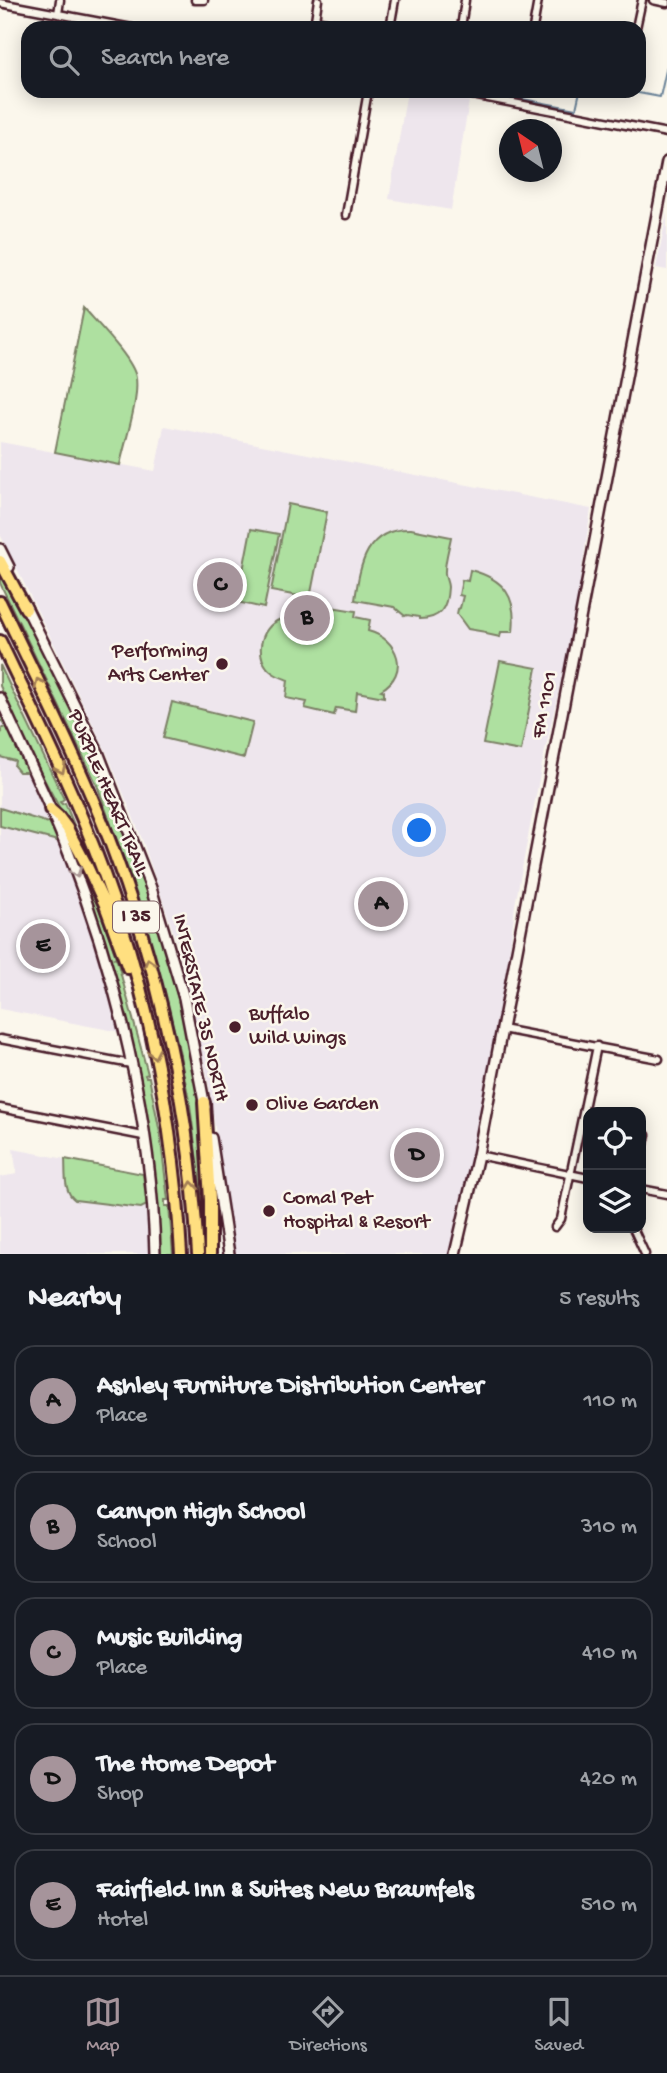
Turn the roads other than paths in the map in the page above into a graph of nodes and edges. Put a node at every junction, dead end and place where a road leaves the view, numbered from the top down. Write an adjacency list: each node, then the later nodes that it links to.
1 (60, 0): 12 (street)
2 (195, 0): 3 (street)
3 (204, 0)
4 (318, 0): 14 (street)
5 (395, 0): 15 (street)
6 (465, 0): 16 (street)
7 (538, 0): 17 (street)
8 (642, 0): 18 (street)
9 (653, 0): 11 (street)
10 (0, 3): 12 (street)
11 (667, 3)
12 (58, 14): 13 (street)
13 (95, 21)
14 (320, 21)
15 (391, 21)
16 (462, 21)
17 (535, 21)
18 (638, 21)
19 (367, 98): 23 (street)
20 (488, 98): 21 (street)
21 (667, 133)
22 (667, 162): 32 (main road, FM 1101 / FM 1101)
23 (346, 215)
24 (0, 549): 27 (main road, INTERSTATE 35 NORTH)
25 (0, 561): 27 (highway)
26 (0, 602): 49 (highway, PURPLE HEART TRAIL / I 35, one-way to 26)
27 (26, 609): 37 (main road, INTERSTATE 35 NORTH)
28 (0, 641): 31 (highway, PURPLE HEART TRAIL / I 35, one-way to 31)
29 (0, 698): 30 (main road)
30 (50, 809): 31 (highway); 36 (main road, one-way to 36)
31 (142, 999): 48 (highway, PURPLE HEART TRAIL / I 35, one-way to 48)
32 (502, 1029): 34 (street); 40 (main road, FM 1101 / FM 1101)
33 (0, 1039): 36 (street)
34 (597, 1046): 35 (street); 41 (street)
35 (659, 1059)
36 (131, 1064): 39 (main road)
37 (204, 1102): 50 (highway); 51 (main road, INTERSTATE 35 NORTH)
38 (0, 1108): 39 (street)
39 (143, 1136): 47 (main road)
40 (478, 1155): 41 (street); 52 (main road, FM 1101 / FM 1101)
41 (571, 1174): 42 (street); 45 (street)
42 (583, 1177)
43 (646, 1190): 44 (street)
44 (667, 1194)
45 (555, 1227)
46 (635, 1233): 53 (street)
47 (155, 1254)
48 (181, 1254)
49 (198, 1254)
50 (210, 1254)
51 (229, 1254)
52 (455, 1254)
53 (645, 1254)

